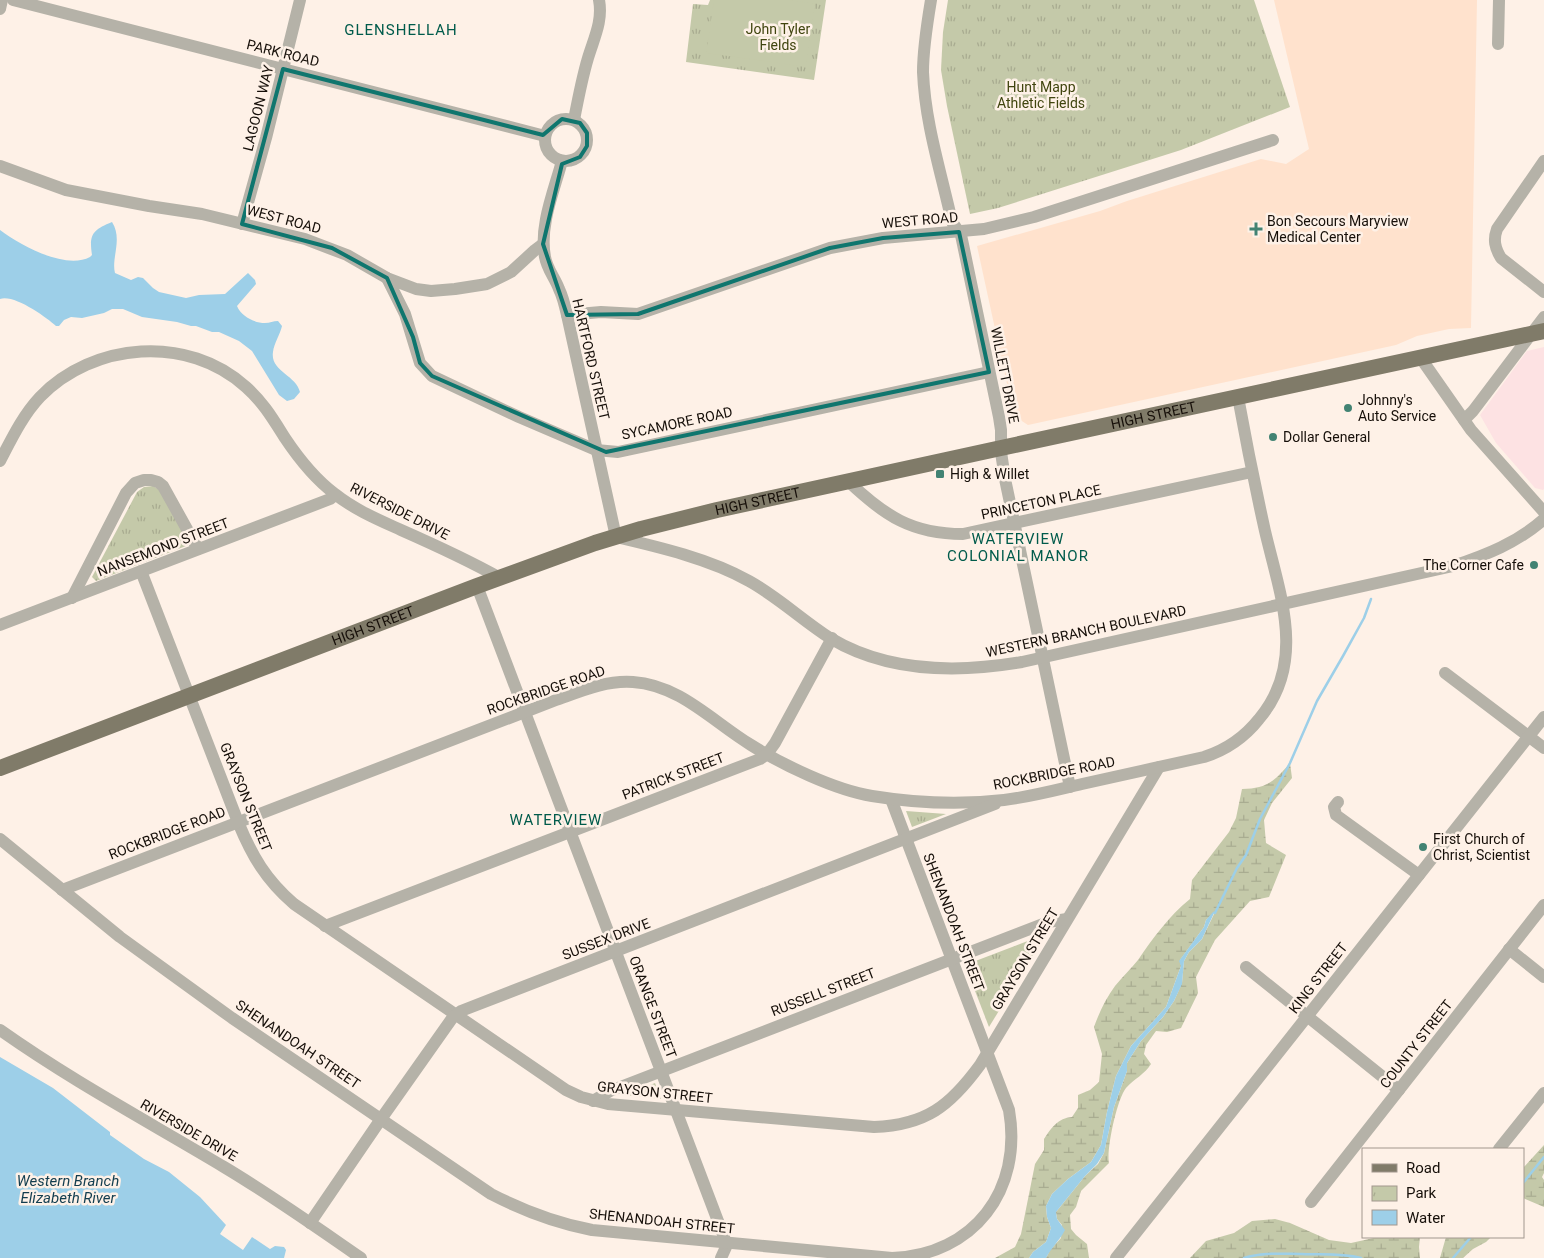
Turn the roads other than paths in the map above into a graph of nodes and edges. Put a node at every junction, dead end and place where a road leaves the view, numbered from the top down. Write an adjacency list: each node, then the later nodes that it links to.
1 (2, 0): 7 (street)
2 (13, 0): 9 (street, PARK ROAD)
3 (300, 0): 9 (street, LAGOON WAY)
4 (599, 0): 10 (street)
5 (931, 0): 17 (street, WILLETT DRIVE)
6 (1499, 0): 8 (street)
7 (0, 8)
8 (1498, 44)
9 (283, 69): 11 (street, PARK ROAD); 16 (street, LAGOON WAY)
10 (574, 120): 11 (street); 14 (street)
11 (545, 136): 14 (street)
12 (1273, 140): 17 (street, WEST ROAD)
13 (1544, 161): 20 (street)
14 (562, 162): 18 (street, HARTFORD STREET)
15 (0, 166): 16 (street, WEST ROAD)
16 (242, 224): 19 (street, WEST ROAD)
17 (959, 232): 21 (street, WEST ROAD); 25 (street, WILLETT DRIVE)
18 (543, 244): 19 (street, WEST ROAD); 21 (street, HARTFORD STREET)
19 (387, 278): 29 (street, SYCAMORE ROAD)
20 (1544, 292)
21 (567, 315): 29 (street, HARTFORD STREET)
22 (1544, 317): 23 (street)
23 (1538, 332): 24 (main road, HIGH STREET); 27 (street)
24 (1420, 357): 26 (main road, HIGH STREET); 27 (street)
25 (989, 372): 28 (street, WILLETT DRIVE); 29 (street, SYCAMORE ROAD)
26 (1238, 397): 28 (main road, HIGH STREET); 31 (street, ROCKBRIDGE ROAD)
27 (1464, 420): 34 (street)
28 (1001, 448): 32 (main road, HIGH STREET); 36 (street, WILLETT DRIVE)
29 (596, 450): 37 (street, HARTFORD STREET)
30 (0, 460): 33 (street, RIVERSIDE DRIVE)
31 (1252, 472): 36 (street, PRINCETON PLACE); 43 (street, ROCKBRIDGE ROAD)
32 (849, 482): 36 (street, PRINCETON PLACE); 37 (main road, HIGH STREET)
33 (335, 494): 38 (street, NANSEMOND STREET); 40 (street, RIVERSIDE DRIVE)
34 (1544, 512)
35 (1544, 519): 43 (street, WESTERN BRANCH BOULEVARD)
36 (1015, 523): 46 (street, WILLETT DRIVE)
37 (616, 537): 40 (main road, HIGH STREET); 45 (street, WESTERN BRANCH BOULEVARD)
38 (198, 549): 39 (street, NANSEMOND STREET); 42 (street)
39 (140, 572): 42 (street, NANSEMOND STREET); 48 (street, GRAYSON STREET)
40 (500, 578): 41 (main road, HIGH STREET)
41 (477, 586): 48 (main road, HIGH STREET); 49 (street, ORANGE STREET)
42 (72, 598): 44 (street, NANSEMOND STREET)
43 (1282, 604): 46 (street, WESTERN BRANCH BOULEVARD); 54 (street, ROCKBRIDGE ROAD)
44 (0, 625)
45 (832, 638): 46 (street, WESTERN BRANCH BOULEVARD); 53 (street, PATRICK STREET)
46 (1044, 657): 56 (street, WILLETT DRIVE)
47 (1446, 673): 51 (street)
48 (190, 696): 55 (main road, HIGH STREET); 60 (street, GRAYSON STREET)
49 (525, 712): 53 (street, ROCKBRIDGE ROAD); 60 (street, ROCKBRIDGE ROAD); 61 (street, ORANGE STREET)
50 (1544, 717): 51 (street, KING STREET)
51 (1529, 736): 52 (street); 64 (street, KING STREET)
52 (1544, 748)
53 (767, 754): 57 (street, ROCKBRIDGE ROAD); 61 (street, PATRICK STREET)
54 (1159, 767): 56 (street, ROCKBRIDGE ROAD); 67 (street, GRAYSON STREET)
55 (0, 768)
56 (1070, 787): 58 (street, ROCKBRIDGE ROAD)
57 (891, 799): 58 (street, ROCKBRIDGE ROAD); 63 (street, SHENANDOAH STREET)
58 (1004, 800): 63 (street, SUSSEX DRIVE)
59 (1338, 802): 64 (street)
60 (238, 822): 65 (street, ROCKBRIDGE ROAD); 68 (street, GRAYSON STREET)
61 (570, 831): 68 (street, PATRICK STREET); 70 (street, ORANGE STREET)
62 (0, 839): 65 (street, SHENANDOAH STREET)
63 (906, 839): 70 (street, SUSSEX DRIVE); 71 (street, SHENANDOAH STREET)
64 (1419, 875): 75 (street, KING STREET)
65 (62, 890): 83 (street, SHENANDOAH STREET)
66 (1544, 905): 69 (street, COUNTY STREET)
67 (1067, 919): 71 (street, RUSSELL STREET); 77 (street, GRAYSON STREET)
68 (325, 926): 74 (street, GRAYSON STREET)
69 (1509, 949): 73 (street); 79 (street, COUNTY STREET)
70 (615, 951): 74 (street, SUSSEX DRIVE); 78 (street, ORANGE STREET)
71 (952, 959): 77 (street, SHENANDOAH STREET); 78 (street, RUSSELL STREET)
72 (1246, 967): 75 (street)
73 (1544, 977)
74 (455, 1015): 81 (street, GRAYSON STREET); 83 (street, SUSSEX DRIVE)
75 (1307, 1016): 79 (street); 91 (street, KING STREET)
76 (0, 1030): 86 (street, RIVERSIDE DRIVE)
77 (987, 1052): 82 (street, GRAYSON STREET); 88 (street, SHENANDOAH STREET)
78 (661, 1071): 81 (street, RUSSELL STREET); 82 (street, ORANGE STREET)
79 (1400, 1090): 85 (street, COUNTY STREET)
80 (1544, 1093): 84 (street)
81 (594, 1101): 82 (street, GRAYSON STREET)
82 (676, 1110): 87 (street, ORANGE STREET)
83 (381, 1119): 86 (street, SUSSEX DRIVE); 87 (street, SHENANDOAH STREET)
84 (1499, 1148)
85 (1311, 1202)
86 (310, 1223): 89 (street, RIVERSIDE DRIVE)
87 (726, 1242): 88 (street, SHENANDOAH STREET); 90 (street)
88 (868, 1257)
89 (361, 1258)
90 (721, 1258)
91 (1116, 1258)

